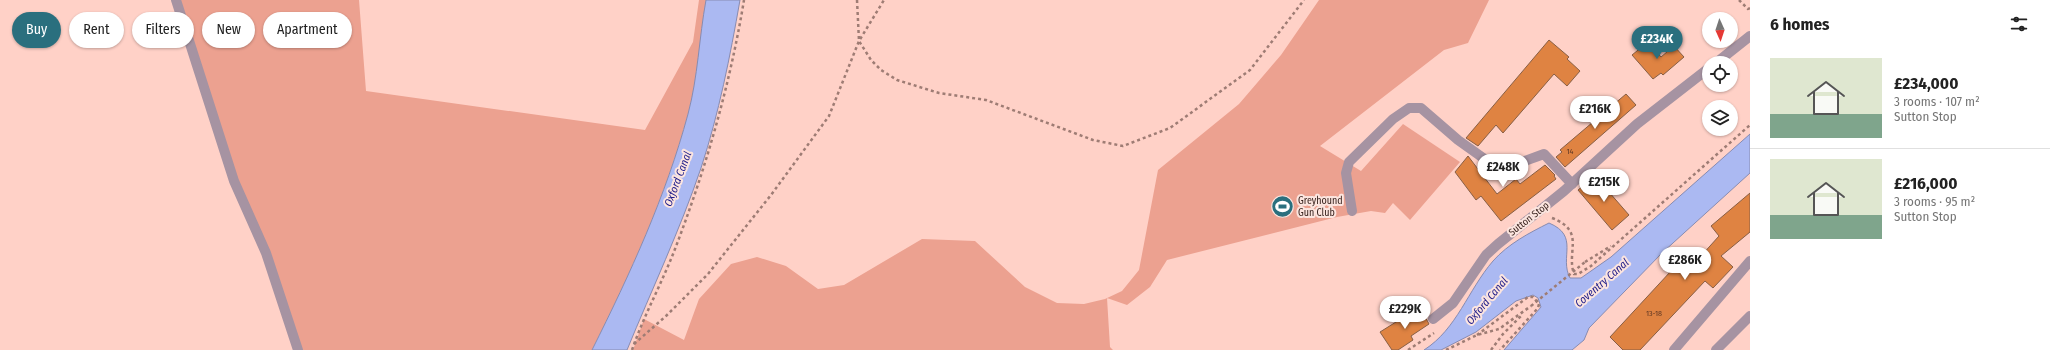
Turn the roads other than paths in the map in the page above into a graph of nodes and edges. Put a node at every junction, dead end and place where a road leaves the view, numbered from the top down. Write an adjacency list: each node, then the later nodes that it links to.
1 (176, 0): 10 (street)
2 (1750, 36): 3 (street)
3 (1725, 56)
4 (1702, 73): 5 (street, Sutton Stop)
5 (1572, 184): 6 (street); 9 (street, Sutton Stop)
6 (1352, 211)
7 (1750, 262): 11 (street)
8 (1750, 316): 12 (street)
9 (1433, 319)
10 (298, 350)
11 (1674, 350)
12 (1716, 350)

